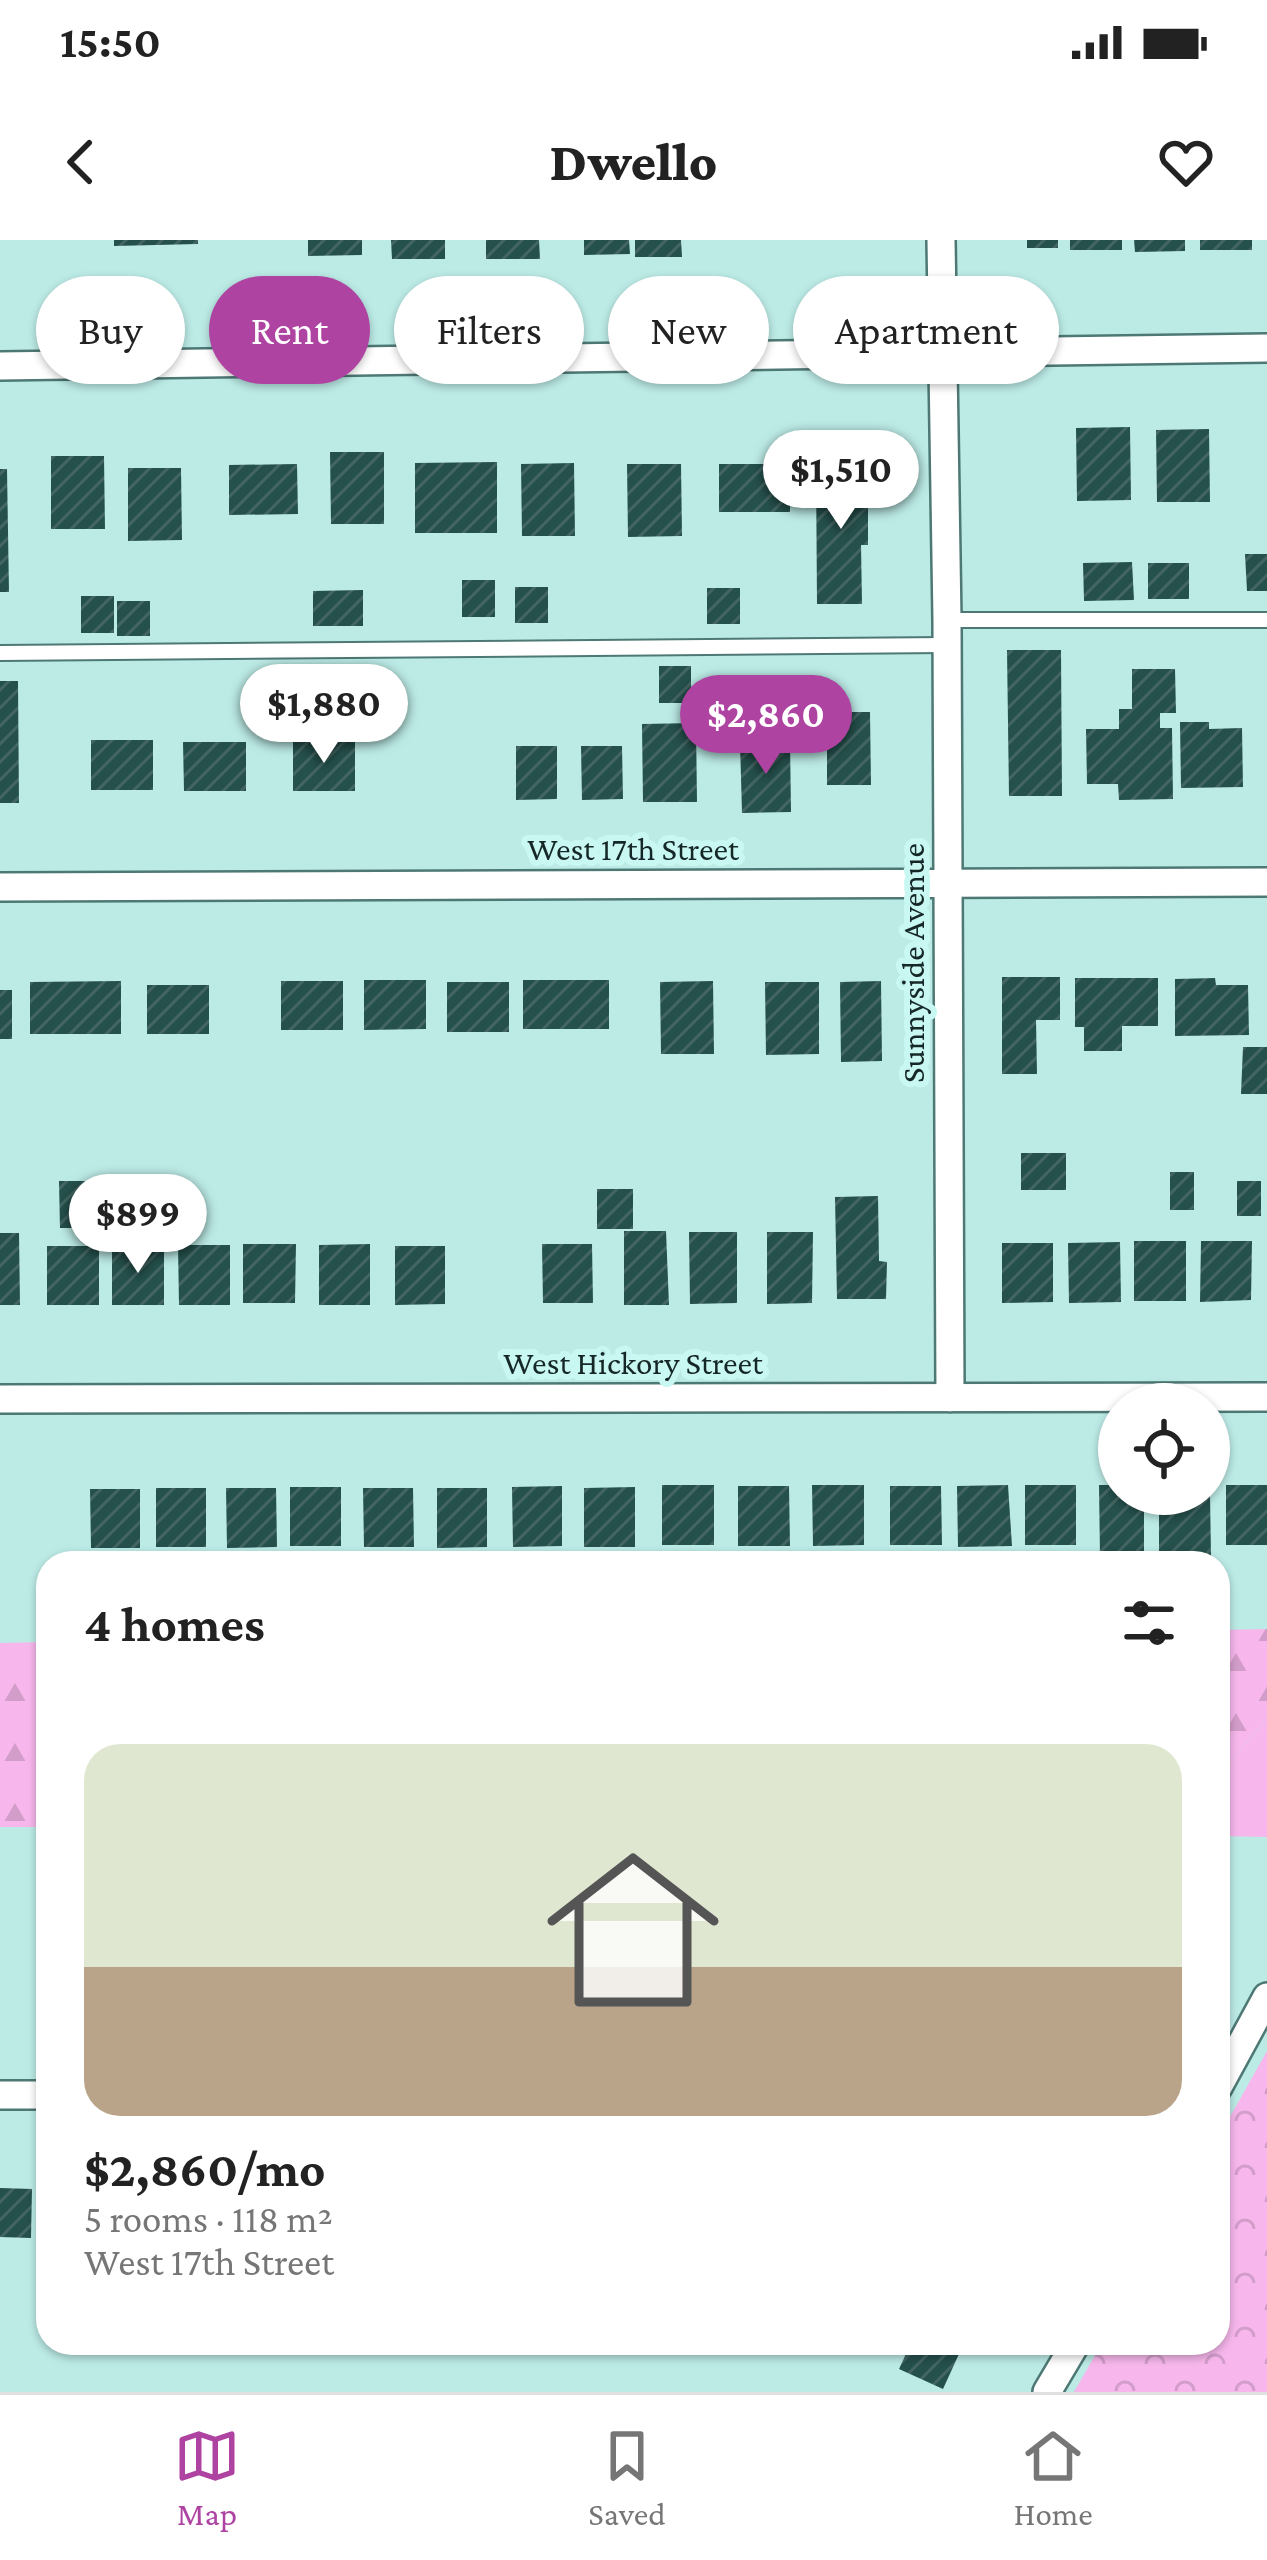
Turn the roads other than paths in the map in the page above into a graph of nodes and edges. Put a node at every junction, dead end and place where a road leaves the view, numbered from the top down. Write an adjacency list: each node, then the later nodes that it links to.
1 (941, 240): 2 (street, Sunnyside Avenue)
2 (941, 276)
3 (1267, 348): 4 (street)
4 (1059, 349)
5 (793, 353): 6 (street)
6 (0, 366)
7 (943, 384): 9 (street, Sunnyside Avenue)
8 (1267, 620): 9 (lane)
9 (947, 633): 10 (lane); 12 (street, Sunnyside Avenue)
10 (0, 653)
11 (1267, 882): 12 (street, West 17th Street)
12 (948, 883): 13 (street, West 17th Street); 15 (street, Sunnyside Avenue)
13 (0, 887)
14 (1267, 1397): 15 (street, West Hickory Street)
15 (950, 1398): 16 (street, West Hickory Street)
16 (0, 1399)
17 (1267, 1996): 18 (street)
18 (1230, 2064)
19 (0, 2095): 20 (street)
20 (36, 2095)
21 (1069, 2355): 22 (street)
22 (1047, 2392)

